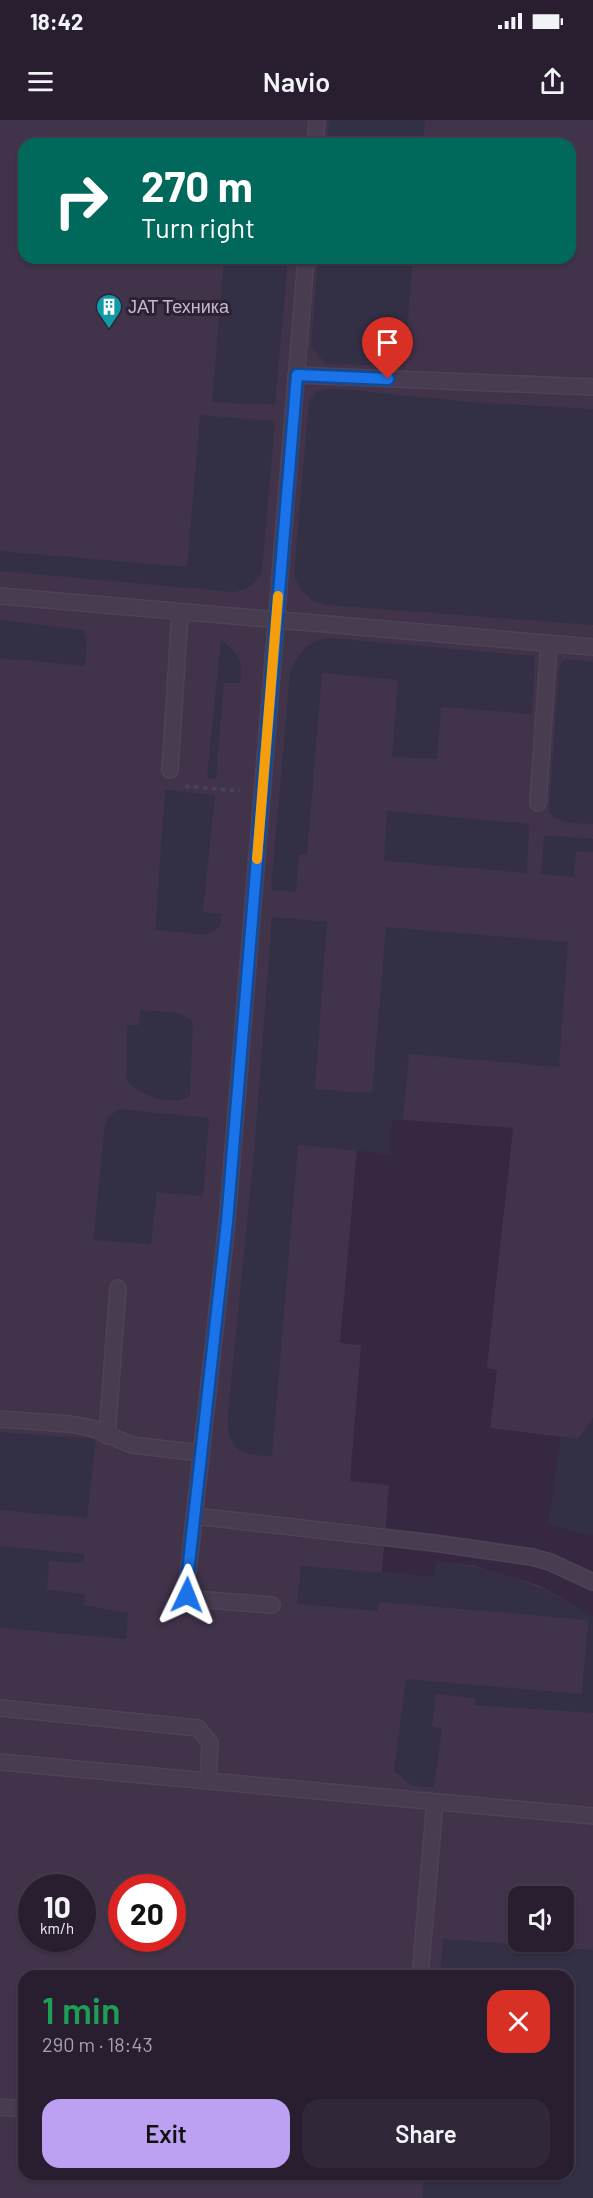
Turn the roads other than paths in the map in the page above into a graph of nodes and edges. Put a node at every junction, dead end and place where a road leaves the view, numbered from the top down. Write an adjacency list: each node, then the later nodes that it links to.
1 (317, 120): 2 (lane)
2 (316, 138)
3 (306, 264): 4 (lane)
4 (297, 375): 5 (lane); 8 (lane)
5 (593, 387)
6 (0, 596): 7 (lane)
7 (180, 613): 8 (lane); 11 (lane)
8 (275, 621): 9 (lane); 16 (lane)
9 (549, 643): 10 (lane); 12 (lane)
10 (593, 646)
11 (170, 770)
12 (538, 803)
13 (118, 1288): 15 (lane)
14 (0, 1419): 15 (lane)
15 (107, 1436): 16 (lane)
16 (201, 1453): 17 (lane)
17 (195, 1516): 18 (lane); 19 (lane)
18 (593, 1582)
19 (272, 1605)
20 (0, 1708): 22 (lane)
21 (0, 1762): 22 (lane)
22 (208, 1781): 23 (lane)
23 (435, 1802): 24 (lane); 25 (lane)
24 (593, 1816)
25 (421, 1970)
26 (0, 2107): 27 (lane)
27 (18, 2108)

